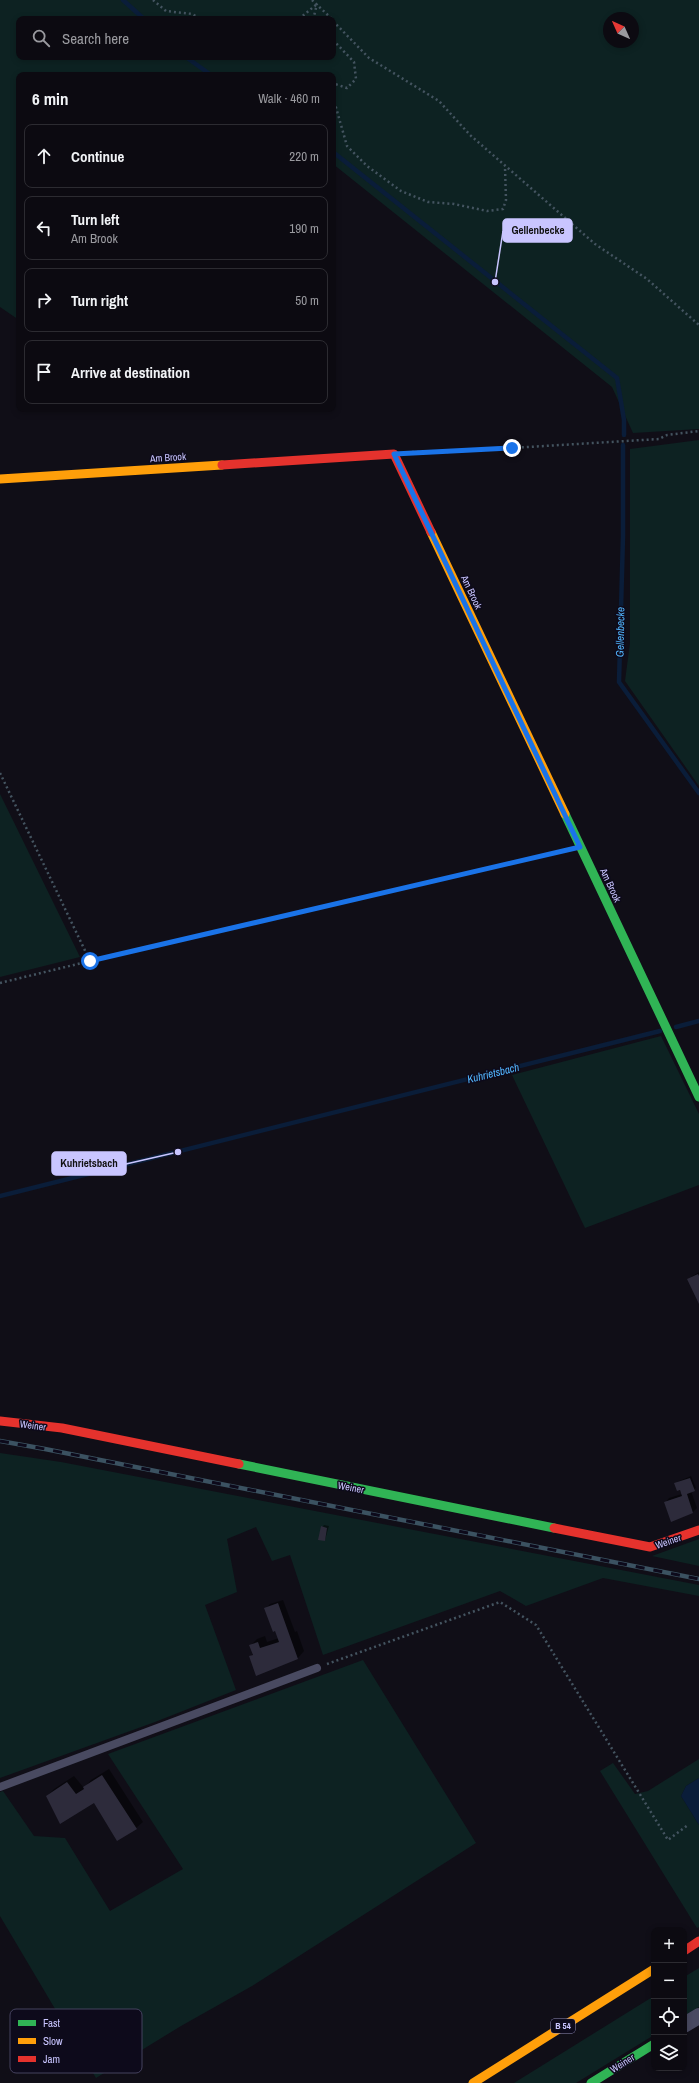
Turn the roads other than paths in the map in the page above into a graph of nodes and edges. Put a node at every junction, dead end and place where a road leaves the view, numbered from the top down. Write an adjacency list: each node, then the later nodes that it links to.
1 (0, 479): 2 (main road, Am Brook)
2 (699, 1097)
3 (0, 1421): 4 (main road, Weiner)
4 (699, 1530)
5 (317, 1668): 6 (lane)
6 (0, 1787)
7 (699, 1941): 8 (main road)
8 (687, 1949)
9 (651, 1971): 13 (main road, B 54)
10 (699, 2016): 11 (street)
11 (687, 2023)
12 (651, 2046): 14 (main road, Weiner)
13 (473, 2083)
14 (591, 2083)

